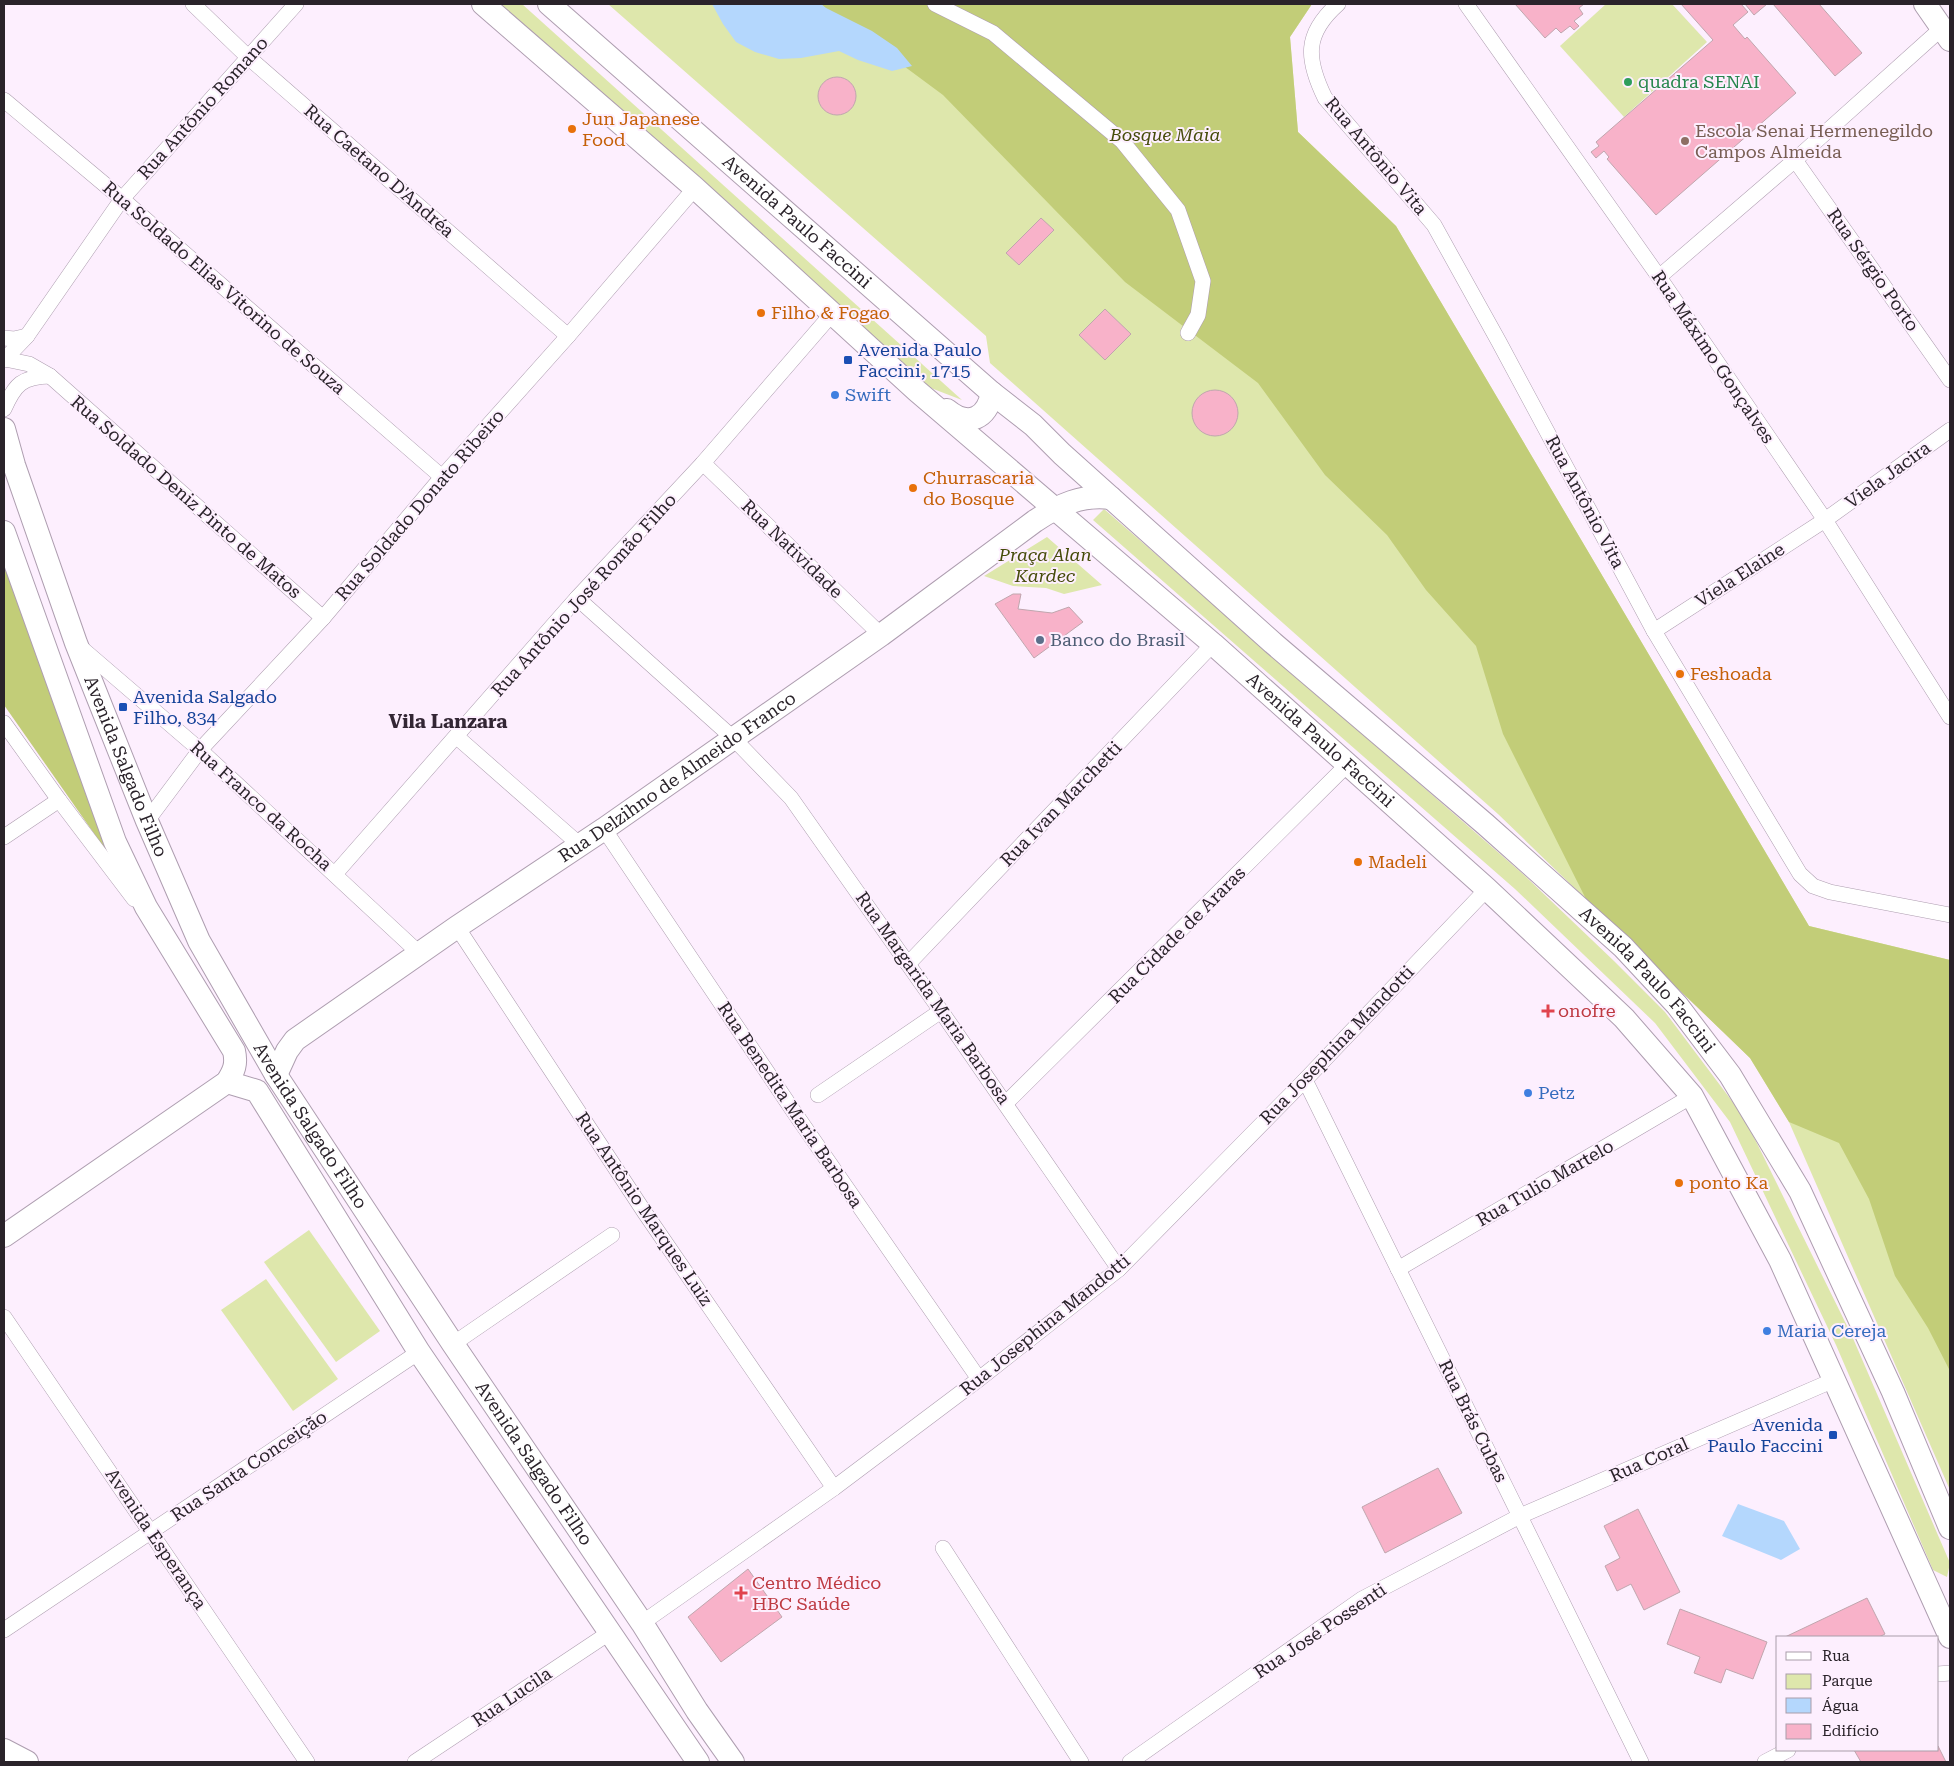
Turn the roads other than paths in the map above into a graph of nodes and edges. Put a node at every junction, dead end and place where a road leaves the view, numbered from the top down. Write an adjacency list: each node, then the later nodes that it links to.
1 (193, 4): 10 (street, Rua Caetano D'Andréa)
2 (296, 4): 10 (street, Rua Antônio Romano)
3 (483, 4): 13 (main road, Avenida Paulo Faccini)
4 (549, 4): 25 (main road, Avenida Paulo Faccini)
5 (935, 4): 17 (street)
6 (1338, 4): 38 (street, Rua Antônio Vita)
7 (1466, 4): 15 (street, Rua Máximo Gonçalves)
8 (1925, 4): 9 (main road)
9 (1946, 34): 12 (street)
10 (248, 58): 14 (street, Rua Antônio Romano); 19 (street, Rua Caetano D'Andréa)
11 (4, 100): 14 (street, Rua Soldado Elias Vitorino de Souza)
12 (1795, 160): 15 (street); 23 (street, Rua Sérgio Porto)
13 (695, 188): 16 (main road, Avenida Paulo Faccini); 19 (street, Rua Soldado Donato Ribeiro)
14 (122, 198): 18 (street, Rua Antônio Romano); 31 (street, Rua Soldado Elias Vitorino de Souza)
15 (1659, 277): 34 (street, Rua Máximo Gonçalves)
16 (832, 314): 24 (main road, Avenida Paulo Faccini); 29 (street, Rua Antônio José Romão Filho)
17 (1188, 333)
18 (27, 336): 20 (street); 21 (street, Rua Antônio Romano)
19 (568, 336): 31 (street, Rua Soldado Donato Ribeiro)
20 (4, 338)
21 (4, 360): 22 (street, Rua Soldado Deniz Pinto de Matos)
22 (50, 376): 26 (street); 37 (street, Rua Soldado Deniz Pinto de Matos)
23 (1950, 380)
24 (917, 391): 25 (main road); 33 (main road, Avenida Paulo Faccini)
25 (992, 392): 32 (main road, Avenida Paulo Faccini)
26 (4, 409)
27 (4, 429): 30 (main road, Avenida Salgado Filho)
28 (1950, 430): 34 (street, Viela Jacira)
29 (703, 463): 36 (street, Rua Antônio José Romão Filho); 39 (street, Rua Natividade)
30 (9, 465): 40 (main road, Avenida Salgado Filho)
31 (442, 477): 37 (street, Rua Soldado Donato Ribeiro)
32 (1111, 498): 33 (main road, Rua Delzihno de Almeido Franco); 80 (main road, Avenida Paulo Faccini)
33 (1055, 508): 39 (main road, Rua Delzihno de Almeido Franco); 41 (main road, Avenida Paulo Faccini)
34 (1825, 520): 38 (street, Viela Elaine); 42 (street, Rua Máximo Gonçalves)
35 (4, 532): 57 (main road, Avenida Salgado Filho)
36 (577, 598): 44 (street, Rua Antônio José Romão Filho); 45 (street, Rua Margarida Maria Barbosa)
37 (323, 618): 46 (street, Rua Soldado Donato Ribeiro)
38 (1654, 631): 55 (street, Rua Antônio Vita)
39 (881, 635): 45 (main road, Rua Delzihno de Almeido Franco)
40 (76, 643): 46 (street, Rua Franco da Rocha); 49 (main road, Avenida Salgado Filho)
41 (1213, 644): 47 (main road, Avenida Paulo Faccini); 59 (street, Rua Ivan Marchetti)
42 (1950, 717)
43 (4, 723): 48 (street)
44 (457, 737): 52 (street); 53 (street, Rua Antônio José Romão Filho)
45 (733, 738): 50 (main road, Rua Delzihno de Almeido Franco); 59 (street, Rua Margarida Maria Barbosa)
46 (200, 750): 49 (street, Rua Soldado Donato Ribeiro); 53 (street, Rua Franco da Rocha)
47 (1347, 765): 54 (main road, Avenida Paulo Faccini); 68 (street, Rua Cidade de Araras)
48 (59, 800): 51 (street); 57 (street)
49 (147, 821): 61 (main road, Avenida Salgado Filho)
50 (604, 829): 52 (main road, Rua Delzihno de Almeido Franco); 76 (street, Rua Benedita Maria Barbosa)
51 (4, 837)
52 (580, 845): 56 (main road, Rua Delzihno de Almeido Franco)
53 (335, 874): 58 (street, Rua Franco da Rocha)
54 (1487, 888): 64 (street, Rua Josephina Mandotti); 67 (main road, Avenida Paulo Faccini)
55 (1950, 915)
56 (457, 927): 58 (main road, Rua Delzihno de Almeido Franco); 78 (street, Rua Antônio Marques Luiz)
57 (172, 948): 65 (main road, Avenida Salgado Filho)
58 (419, 953): 62 (main road, Rua Delzihno de Almeido Franco)
59 (908, 964): 60 (street, Rua Margarida Maria Barbosa)
60 (942, 1011): 66 (street); 68 (street, Rua Margarida Maria Barbosa)
61 (252, 1033): 62 (main road); 63 (main road, Avenida Salgado Filho)
62 (295, 1040): 63 (main road, Rua Delzihno de Almeido Franco)
63 (276, 1075): 74 (main road, Avenida Salgado Filho)
64 (1305, 1080): 71 (street, Rua Josephina Mandotti); 72 (street, Rua Brás Cubas)
65 (227, 1082): 70 (main road); 75 (main road, Avenida Salgado Filho)
66 (818, 1095)
67 (1692, 1096): 72 (street, Rua Tulio Martelo); 77 (main road, Avenida Paulo Faccini)
68 (1006, 1104): 71 (street, Rua Margarida Maria Barbosa)
69 (612, 1235): 74 (street)
70 (4, 1236)
71 (1119, 1269): 76 (street, Rua Josephina Mandotti)
72 (1398, 1269): 79 (street, Rua Brás Cubas)
73 (4, 1317): 81 (street, Avenida Esperança)
74 (453, 1344): 83 (main road, Avenida Salgado Filho)
75 (420, 1352): 81 (street, Rua Santa Conceição); 85 (main road, Avenida Salgado Filho)
76 (979, 1379): 78 (street, Rua Josephina Mandotti)
77 (1834, 1380): 79 (street, Rua Coral); 86 (main road, Avenida Paulo Faccini)
78 (834, 1488): 83 (street, Rua Josephina Mandotti)
79 (1520, 1516): 95 (street, Rua José Possenti); 96 (street, Rua Brás Cubas)
80 (1950, 1528)
81 (151, 1532): 84 (street, Rua Santa Conceição); 90 (street, Avenida Esperança)
82 (943, 1548): 94 (street)
83 (642, 1624): 93 (main road, Avenida Salgado Filho)
84 (4, 1630)
85 (609, 1632): 91 (street, Rua Lucila); 92 (main road, Avenida Salgado Filho)
86 (1950, 1637)
87 (4, 1750): 89 (main road)
88 (1786, 1751): 97 (street)
89 (27, 1762)
90 (307, 1762)
91 (415, 1762)
92 (698, 1762)
93 (733, 1762)
94 (1081, 1762)
95 (1130, 1762)
96 (1641, 1762)
97 (1765, 1762)

